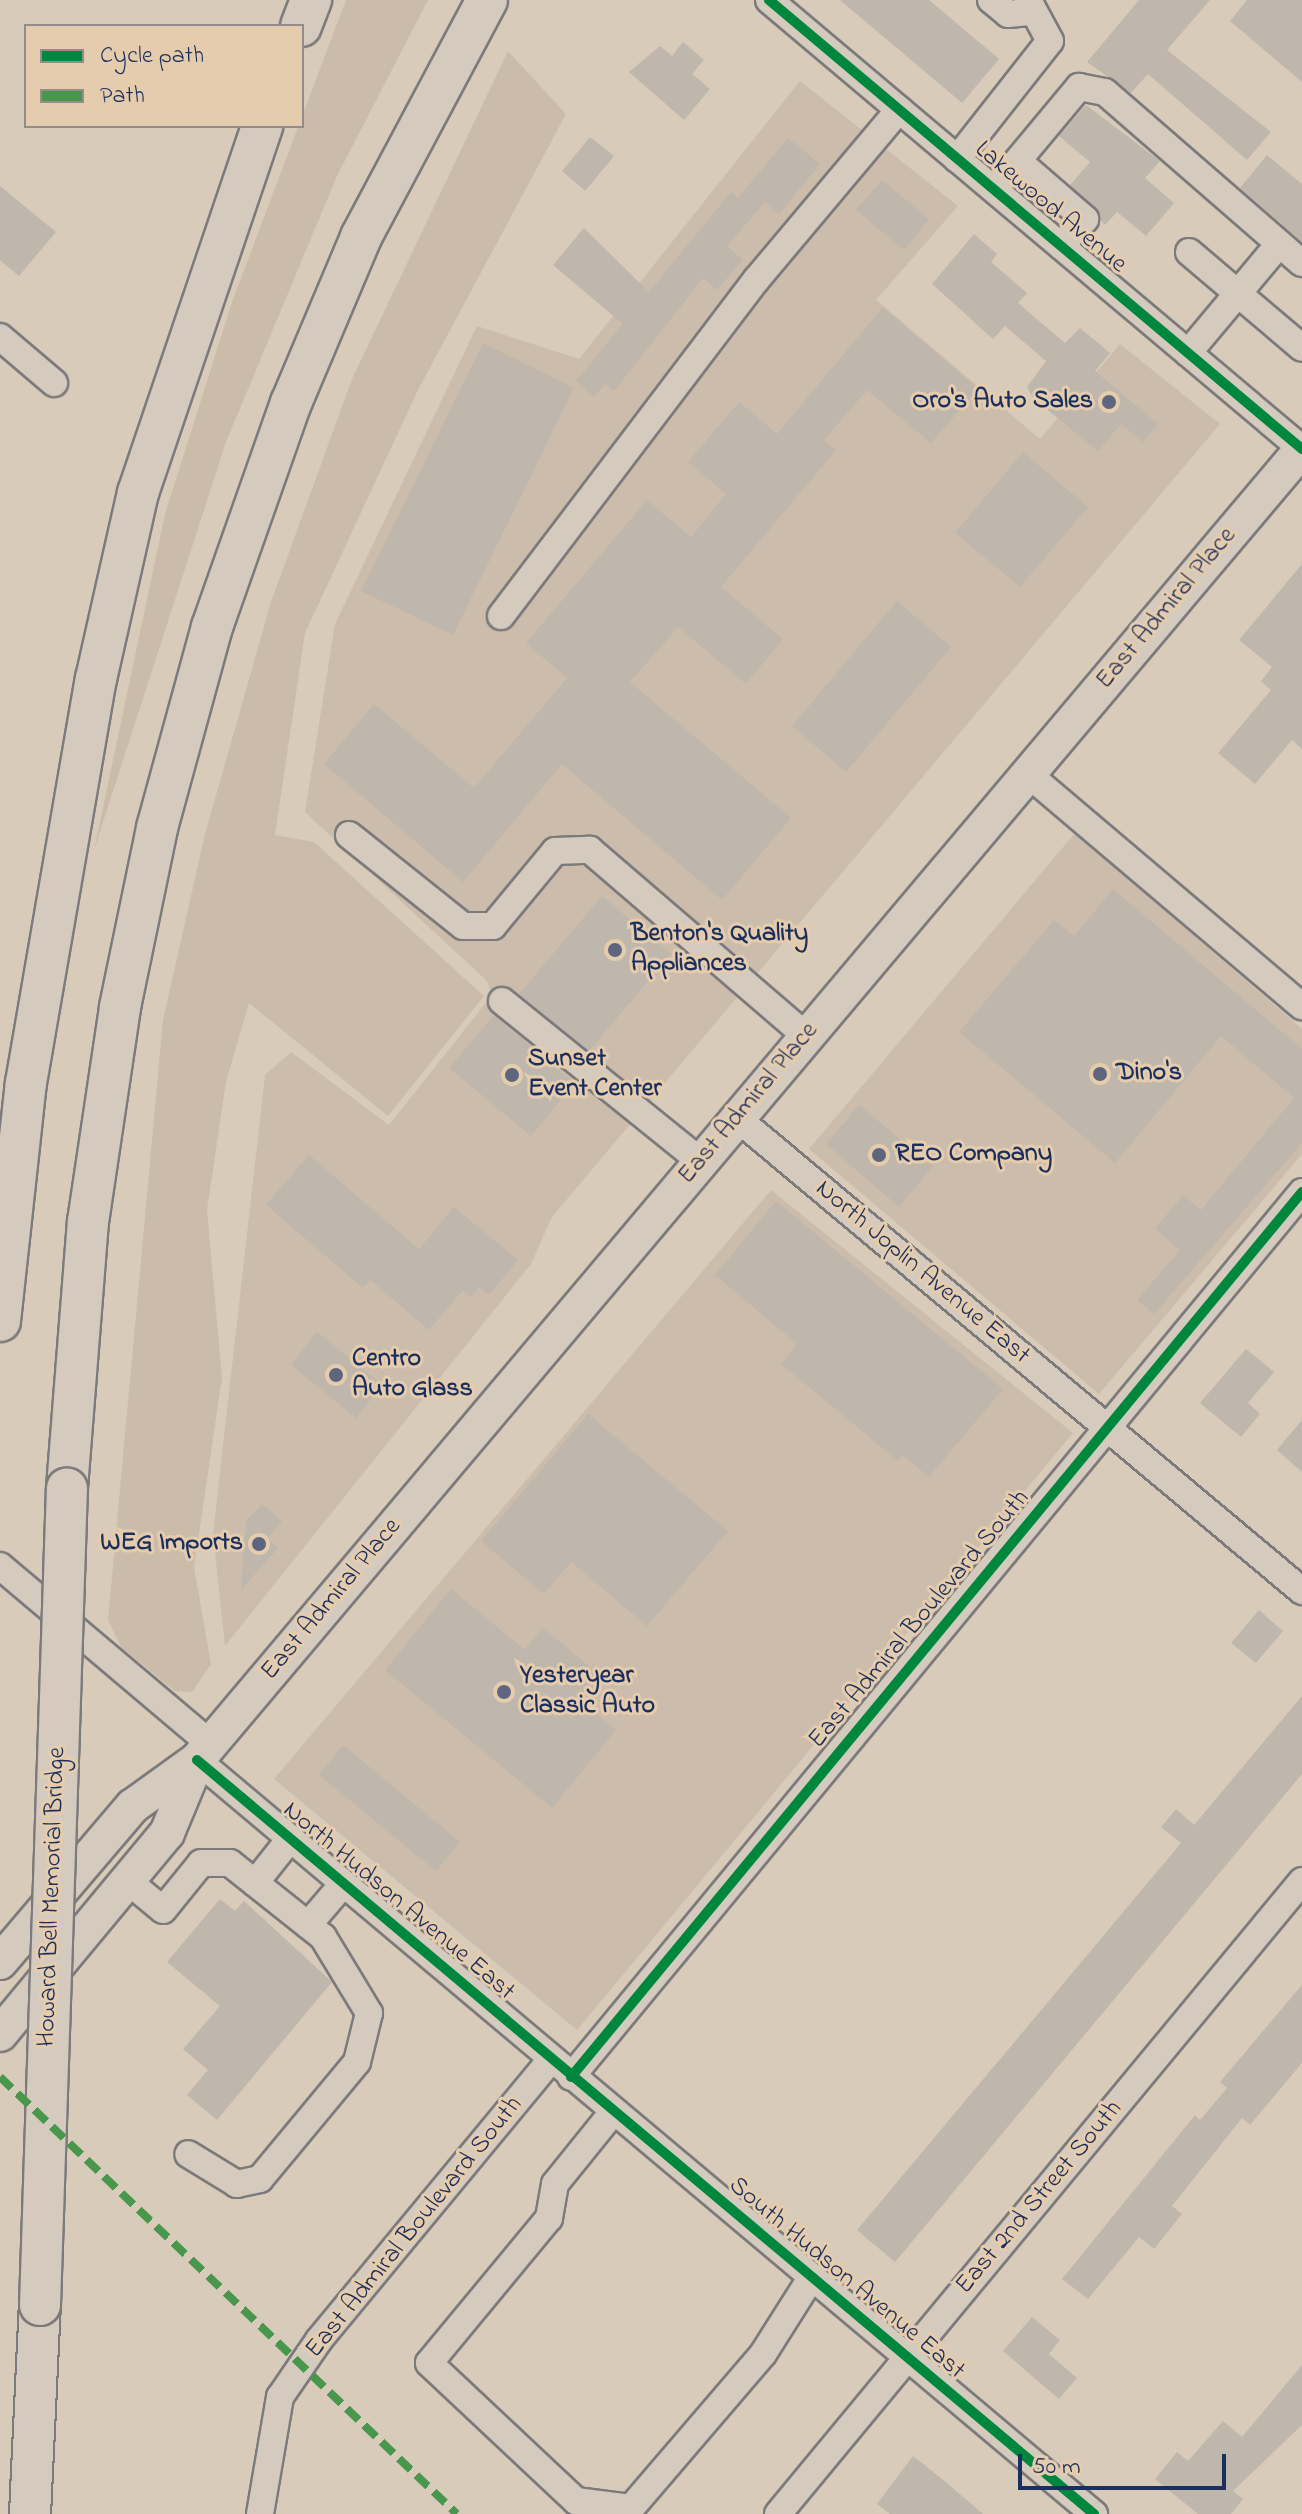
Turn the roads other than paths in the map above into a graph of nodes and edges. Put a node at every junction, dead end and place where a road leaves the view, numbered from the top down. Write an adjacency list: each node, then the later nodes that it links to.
1 (311, 0): 6 (highway)
2 (487, 0): 49 (highway, Howard Bell Memorial Bridge, bridge)
3 (769, 0): 7 (street, Lakewood Avenue)
4 (991, 0): 5 (street)
5 (1029, 6): 9 (street)
6 (302, 24)
7 (899, 110): 9 (street, Lakewood Avenue); 22 (street)
8 (261, 128): 31 (highway)
9 (957, 159): 11 (street, Lakewood Avenue)
10 (1018, 161): 11 (street); 12 (street); 13 (street)
11 (994, 189): 13 (street, Lakewood Avenue)
12 (1279, 244): 15 (street); 16 (street)
13 (1061, 246): 19 (street, Lakewood Avenue)
14 (1189, 252): 16 (street)
15 (1302, 263)
16 (1239, 293): 18 (street); 19 (street)
17 (0, 337): 20 (street)
18 (1302, 348)
19 (1188, 353): 21 (street, Lakewood Avenue)
20 (54, 383)
21 (1302, 449): 23 (main road, East Admiral Place)
22 (501, 616)
23 (1028, 774): 26 (street); 27 (main road, East Admiral Place)
24 (349, 835): 27 (street)
25 (502, 1001): 29 (street)
26 (1302, 1006)
27 (806, 1036): 28 (main road, East Admiral Place)
28 (737, 1118): 29 (main road, East Admiral Place); 32 (street, North Joplin Avenue East)
29 (700, 1161): 35 (main road, East Admiral Place)
30 (1302, 1192): 32 (street, East Admiral Boulevard South)
31 (0, 1321)
32 (1108, 1427): 34 (street, North Joplin Avenue East); 44 (street, East Admiral Boulevard South)
33 (0, 1566): 35 (street, North Hudson Avenue East)
34 (1302, 1591)
35 (204, 1752): 36 (street, North Hudson Avenue East); 37 (main road); 42 (main road)
36 (290, 1839): 39 (street); 40 (street, North Hudson Avenue East)
37 (128, 1881): 39 (street); 43 (main road)
38 (1302, 1881): 48 (street, East 2nd Street South)
39 (255, 1883): 41 (street)
40 (343, 1884): 41 (street); 44 (street, North Hudson Avenue East)
41 (308, 1925): 46 (street)
42 (0, 1962)
43 (0, 2034)
44 (561, 2068): 45 (street, South Hudson Avenue East); 50 (street, East Admiral Boulevard South)
45 (613, 2112): 47 (street, South Hudson Avenue East); 47 (street)
46 (188, 2154)
47 (811, 2278): 48 (street, South Hudson Avenue East)
48 (907, 2358): 51 (street, East 2nd Street South); 52 (street, South Hudson Avenue East)
49 (30, 2514)
50 (260, 2514)
51 (778, 2514)
52 (1094, 2514)

